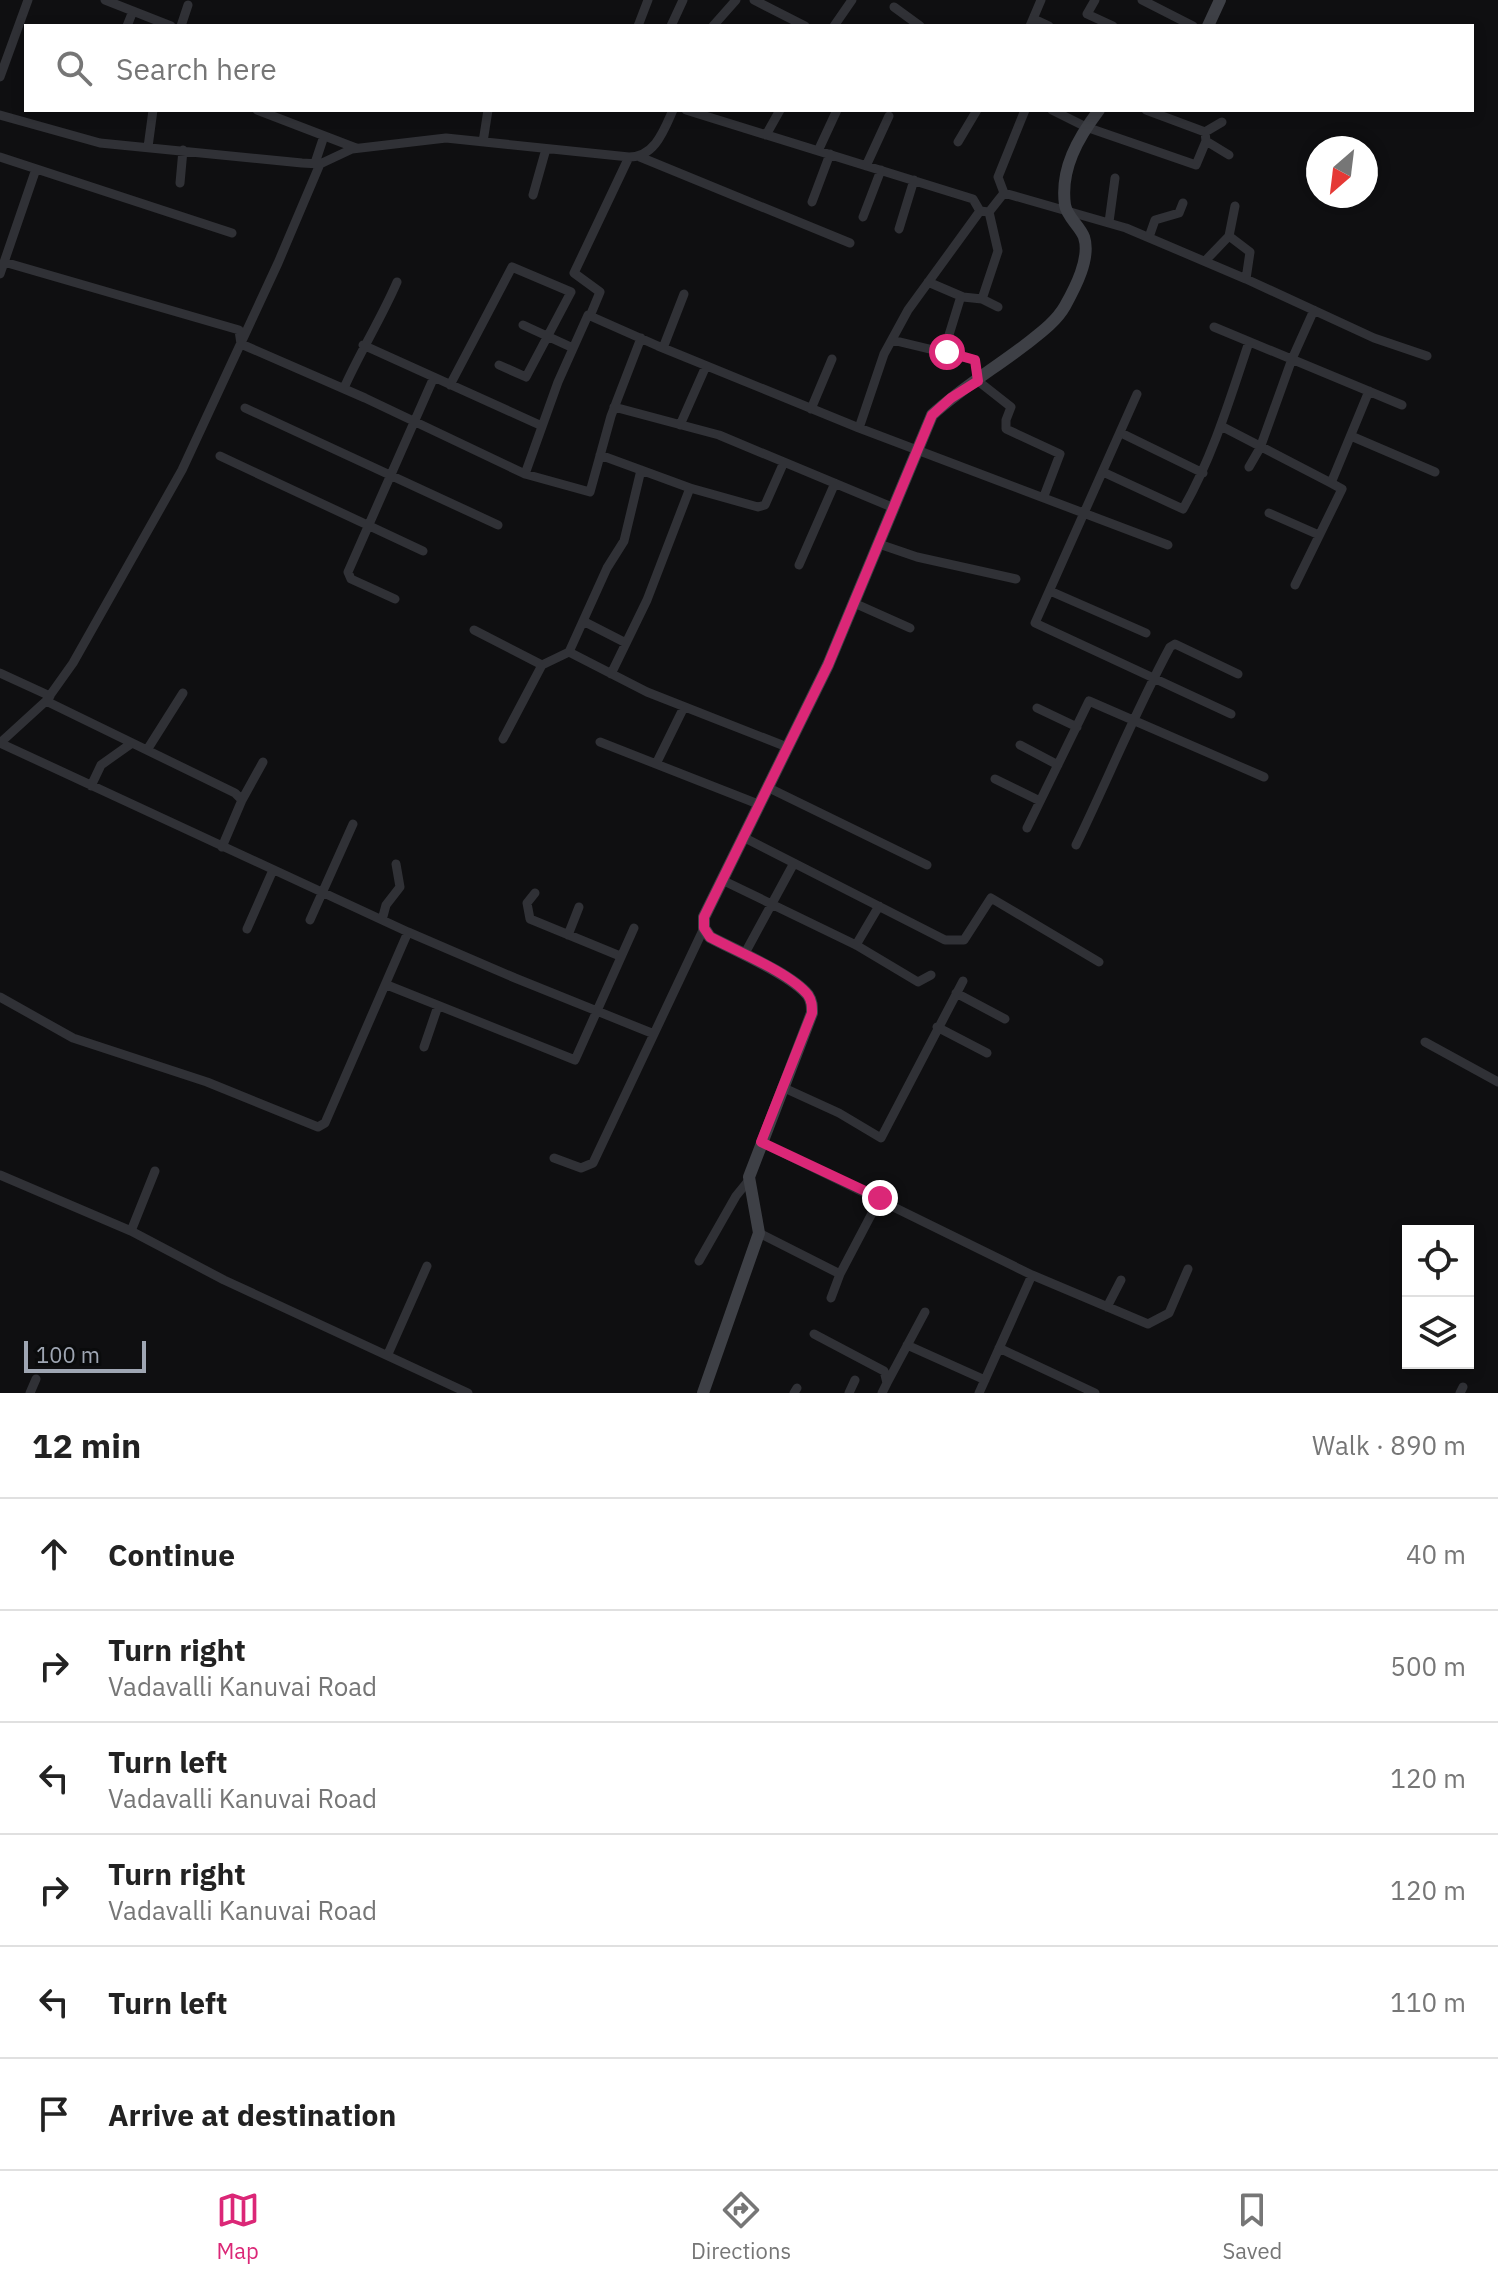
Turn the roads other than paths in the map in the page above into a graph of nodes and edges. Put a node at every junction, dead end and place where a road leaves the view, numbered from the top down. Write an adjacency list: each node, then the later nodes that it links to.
1 (28, 0): 29 (street)
2 (105, 0): 15 (street)
3 (648, 0): 20 (street)
4 (683, 0): 21 (street)
5 (722, 0): 12 (street)
6 (754, 0): 23 (street)
7 (852, 0): 24 (street)
8 (1041, 0): 16 (street)
9 (1095, 0): 26 (street)
10 (1220, 0): 28 (street)
11 (1145, 1): 27 (street)
12 (734, 2): 22 (street)
13 (188, 5): 19 (street)
14 (894, 7): 25 (street)
15 (133, 11): 17 (street); 18 (street)
16 (1032, 22)
17 (128, 24)
18 (166, 24)
19 (182, 24)
20 (639, 24)
21 (672, 24)
22 (715, 24)
23 (801, 24)
24 (835, 24)
25 (917, 24)
26 (1109, 24)
27 (1189, 24)
28 (1209, 24)
29 (22, 31): 30 (street)
30 (0, 77)
31 (153, 112): 52 (street)
32 (262, 112): 48 (street)
33 (488, 112): 50 (street)
34 (672, 112): 60 (street)
35 (692, 112): 47 (street)
36 (779, 112): 47 (street)
37 (836, 112): 56 (street)
38 (976, 112): 51 (street)
39 (1024, 112): 68 (street)
40 (1056, 112): 46 (street)
41 (1093, 112): 46 (street)
42 (1151, 112): 49 (street)
43 (0, 115): 52 (street)
44 (889, 116): 62 (street)
45 (1222, 122): 49 (street)
46 (1086, 127): 49 (street); 73 (street)
47 (766, 135): 56 (street)
48 (324, 136): 53 (street); 61 (street)
49 (1206, 136): 58 (street)
50 (483, 142): 53 (street); 54 (street)
51 (958, 142)
52 (148, 147): 55 (street)
53 (356, 148): 61 (street)
54 (546, 149): 60 (street); 69 (street)
55 (183, 150): 61 (street); 67 (street)
56 (818, 151): 57 (street)
57 (830, 154): 62 (street); 70 (street)
58 (1229, 155)
59 (0, 157): 63 (street)
60 (634, 157): 81 (street); 93 (street)
61 (317, 164): 100 (street)
62 (866, 166): 64 (street)
63 (36, 169): 78 (street); 83 (street)
64 (881, 170): 66 (street); 75 (street)
65 (1115, 178): 76 (street)
66 (914, 180): 74 (street); 77 (street)
67 (180, 183)
68 (1004, 193): 73 (street); 74 (street)
69 (533, 195)
70 (812, 202)
71 (1183, 203): 80 (street)
72 (1235, 206): 79 (street)
73 (1065, 208): 76 (street); 111 (street)
74 (984, 211): 87 (street); 90 (street)
75 (863, 217)
76 (1109, 222): 80 (street)
77 (899, 229)
78 (232, 233)
79 (1229, 236): 82 (street); 85 (street)
80 (1149, 237): 82 (street)
81 (850, 243)
82 (1205, 261): 85 (street)
83 (4, 262): 84 (street); 100 (street)
84 (0, 274)
85 (1246, 279): 92 (street)
86 (397, 282): 101 (street)
87 (928, 282): 89 (street); 98 (street)
88 (684, 294): 103 (street)
89 (961, 296): 90 (street); 104 (street)
90 (982, 299): 91 (street)
91 (998, 307)
92 (1314, 310): 105 (street); 107 (street)
93 (590, 316): 97 (street); 102 (street)
94 (523, 325): 96 (street)
95 (1214, 327): 99 (street)
96 (547, 336): 102 (street); 108 (street); 112 (street)
97 (641, 338): 103 (street); 117 (street)
98 (892, 340): 104 (street); 124 (street)
99 (1249, 342): 107 (street); 123 (street)
100 (241, 344): 113 (street); 170 (street)
101 (363, 345): 110 (street); 113 (street)
102 (573, 348): 122 (street)
103 (663, 348): 109 (street)
104 (944, 351): 111 (street)
105 (1427, 356)
106 (832, 359): 119 (street)
107 (1292, 359): 114 (street); 127 (street)
108 (499, 365)
109 (706, 366): 119 (street); 121 (street)
110 (434, 377): 112 (street); 120 (street)
111 (978, 381): 128 (street); 142 (street)
112 (450, 385): 122 (street)
113 (344, 388): 120 (street)
114 (1369, 391): 116 (street); 126 (street)
115 (1137, 394): 125 (street)
116 (1402, 405)
117 (614, 407): 121 (street); 129 (street)
118 (245, 408): 138 (street)
119 (811, 409): 124 (street)
120 (414, 421): 137 (street); 138 (street)
121 (680, 425): 131 (street)
122 (542, 426): 137 (street)
123 (1221, 426): 127 (street); 136 (street)
124 (859, 428): 128 (street)
125 (1121, 433): 134 (street); 136 (street)
126 (1351, 436): 135 (street); 140 (street)
127 (1260, 448): 132 (street); 140 (street)
128 (918, 450): 142 (street); 143 (street)
129 (600, 455): 133 (street); 137 (street)
130 (220, 456): 147 (street)
131 (784, 462): 139 (street); 141 (street)
132 (1249, 467)
133 (641, 470): 141 (street); 158 (street)
134 (1103, 472): 136 (street); 144 (street)
135 (1435, 472)
136 (1203, 473)
137 (525, 474)
138 (390, 476): 146 (street); 147 (street)
139 (835, 483): 143 (street); 152 (street)
140 (1331, 483): 148 (street)
141 (690, 488): 162 (street)
142 (1044, 496): 144 (street)
143 (894, 508): 149 (street)
144 (1085, 512): 150 (street); 155 (street)
145 (1269, 513): 148 (street)
146 (498, 525)
147 (368, 526): 151 (street); 156 (street)
148 (1319, 535): 154 (street)
149 (879, 544): 153 (street); 157 (street)
150 (1168, 545)
151 (423, 551)
152 (799, 565)
153 (1016, 579)
154 (1295, 585)
155 (1050, 591): 161 (street); 168 (street)
156 (395, 599)
157 (854, 603): 159 (street); 181 (street)
158 (583, 621): 162 (street); 163 (street)
159 (910, 628)
160 (474, 630): 164 (street)
161 (1146, 633)
162 (626, 643): 166 (street)
163 (569, 652): 164 (street); 166 (street)
164 (542, 665): 176 (street)
165 (0, 673): 170 (street)
166 (611, 674): 171 (street)
167 (1238, 674): 168 (street)
168 (1153, 678): 173 (street); 174 (street)
169 (183, 693): 182 (street)
170 (48, 698): 178 (street); 179 (street)
171 (684, 707): 181 (street); 184 (street)
172 (1037, 708): 175 (street)
173 (1231, 714)
174 (1133, 720): 175 (street); 186 (street); 196 (street)
175 (1077, 727): 185 (street)
176 (503, 739)
177 (600, 742): 184 (street)
178 (0, 743): 188 (street)
179 (132, 743): 182 (street); 188 (street)
180 (1020, 745): 185 (street)
181 (787, 747): 189 (street)
182 (147, 750): 190 (street)
183 (263, 762): 190 (street)
184 (656, 764): 192 (street)
185 (1058, 765): 191 (street)
186 (1264, 777)
187 (995, 779): 191 (street)
188 (91, 786): 197 (street)
189 (767, 787): 192 (street); 200 (street)
190 (242, 800): 197 (street)
191 (1040, 801): 194 (street)
192 (758, 804): 195 (street)
193 (353, 824): 203 (street)
194 (1027, 828)
195 (743, 837): 198 (street); 202 (street)
196 (1076, 845)
197 (222, 847): 201 (street)
198 (794, 863): 205 (street); 206 (street)
199 (396, 864): 209 (street)
200 (927, 865)
201 (273, 870): 203 (street); 212 (street)
202 (722, 880): 205 (street); 211 (street)
203 (322, 893): 208 (street); 209 (street)
204 (535, 893): 214 (street)
205 (772, 905): 215 (street); 216 (street)
206 (879, 906): 215 (street); 218 (street)
207 (579, 907): 214 (street)
208 (310, 920)
209 (382, 920): 213 (street)
210 (634, 928): 217 (street)
211 (704, 928): 216 (street); 228 (street)
212 (247, 929)
213 (408, 932): 221 (street); 225 (street)
214 (568, 935): 217 (street)
215 (856, 945): 219 (street)
216 (744, 955): 233 (street)
217 (620, 956): 225 (street)
218 (1099, 962)
219 (931, 975)
220 (963, 981): 222 (street)
221 (387, 985): 223 (street); 224 (street)
222 (956, 993): 226 (street); 227 (street)
223 (0, 997)
224 (438, 1006): 225 (street); 230 (street)
225 (597, 1010): 228 (street)
226 (1005, 1019)
227 (937, 1027): 231 (street); 233 (street)
228 (654, 1034): 235 (street)
229 (1425, 1042): 232 (street)
230 (424, 1047)
231 (987, 1053)
232 (1498, 1082)
233 (782, 1087): 234 (street)
234 (761, 1142): 238 (street); 239 (street)
235 (554, 1158)
236 (155, 1171): 240 (street)
237 (1, 1179): 240 (street)
238 (749, 1180): 241 (street); 242 (street)
239 (880, 1198): 245 (street); 246 (street)
240 (131, 1231): 254 (street)
241 (759, 1233): 245 (street); 261 (street)
242 (699, 1261)
243 (427, 1266): 254 (street)
244 (1188, 1269): 249 (street)
245 (840, 1274): 248 (street)
246 (1032, 1275): 249 (street); 253 (street)
247 (1121, 1280): 249 (street)
248 (831, 1298)
249 (1107, 1307)
250 (925, 1312): 252 (street)
251 (814, 1334): 258 (street)
252 (907, 1345): 257 (street); 258 (street)
253 (999, 1348): 257 (street); 264 (street)
254 (388, 1354): 260 (street)
255 (36, 1379): 259 (street)
256 (855, 1380): 262 (street)
257 (985, 1380): 263 (street)
258 (884, 1388)
259 (30, 1393)
260 (468, 1393)
261 (703, 1393)
262 (849, 1393)
263 (979, 1393)
264 (1095, 1393)

